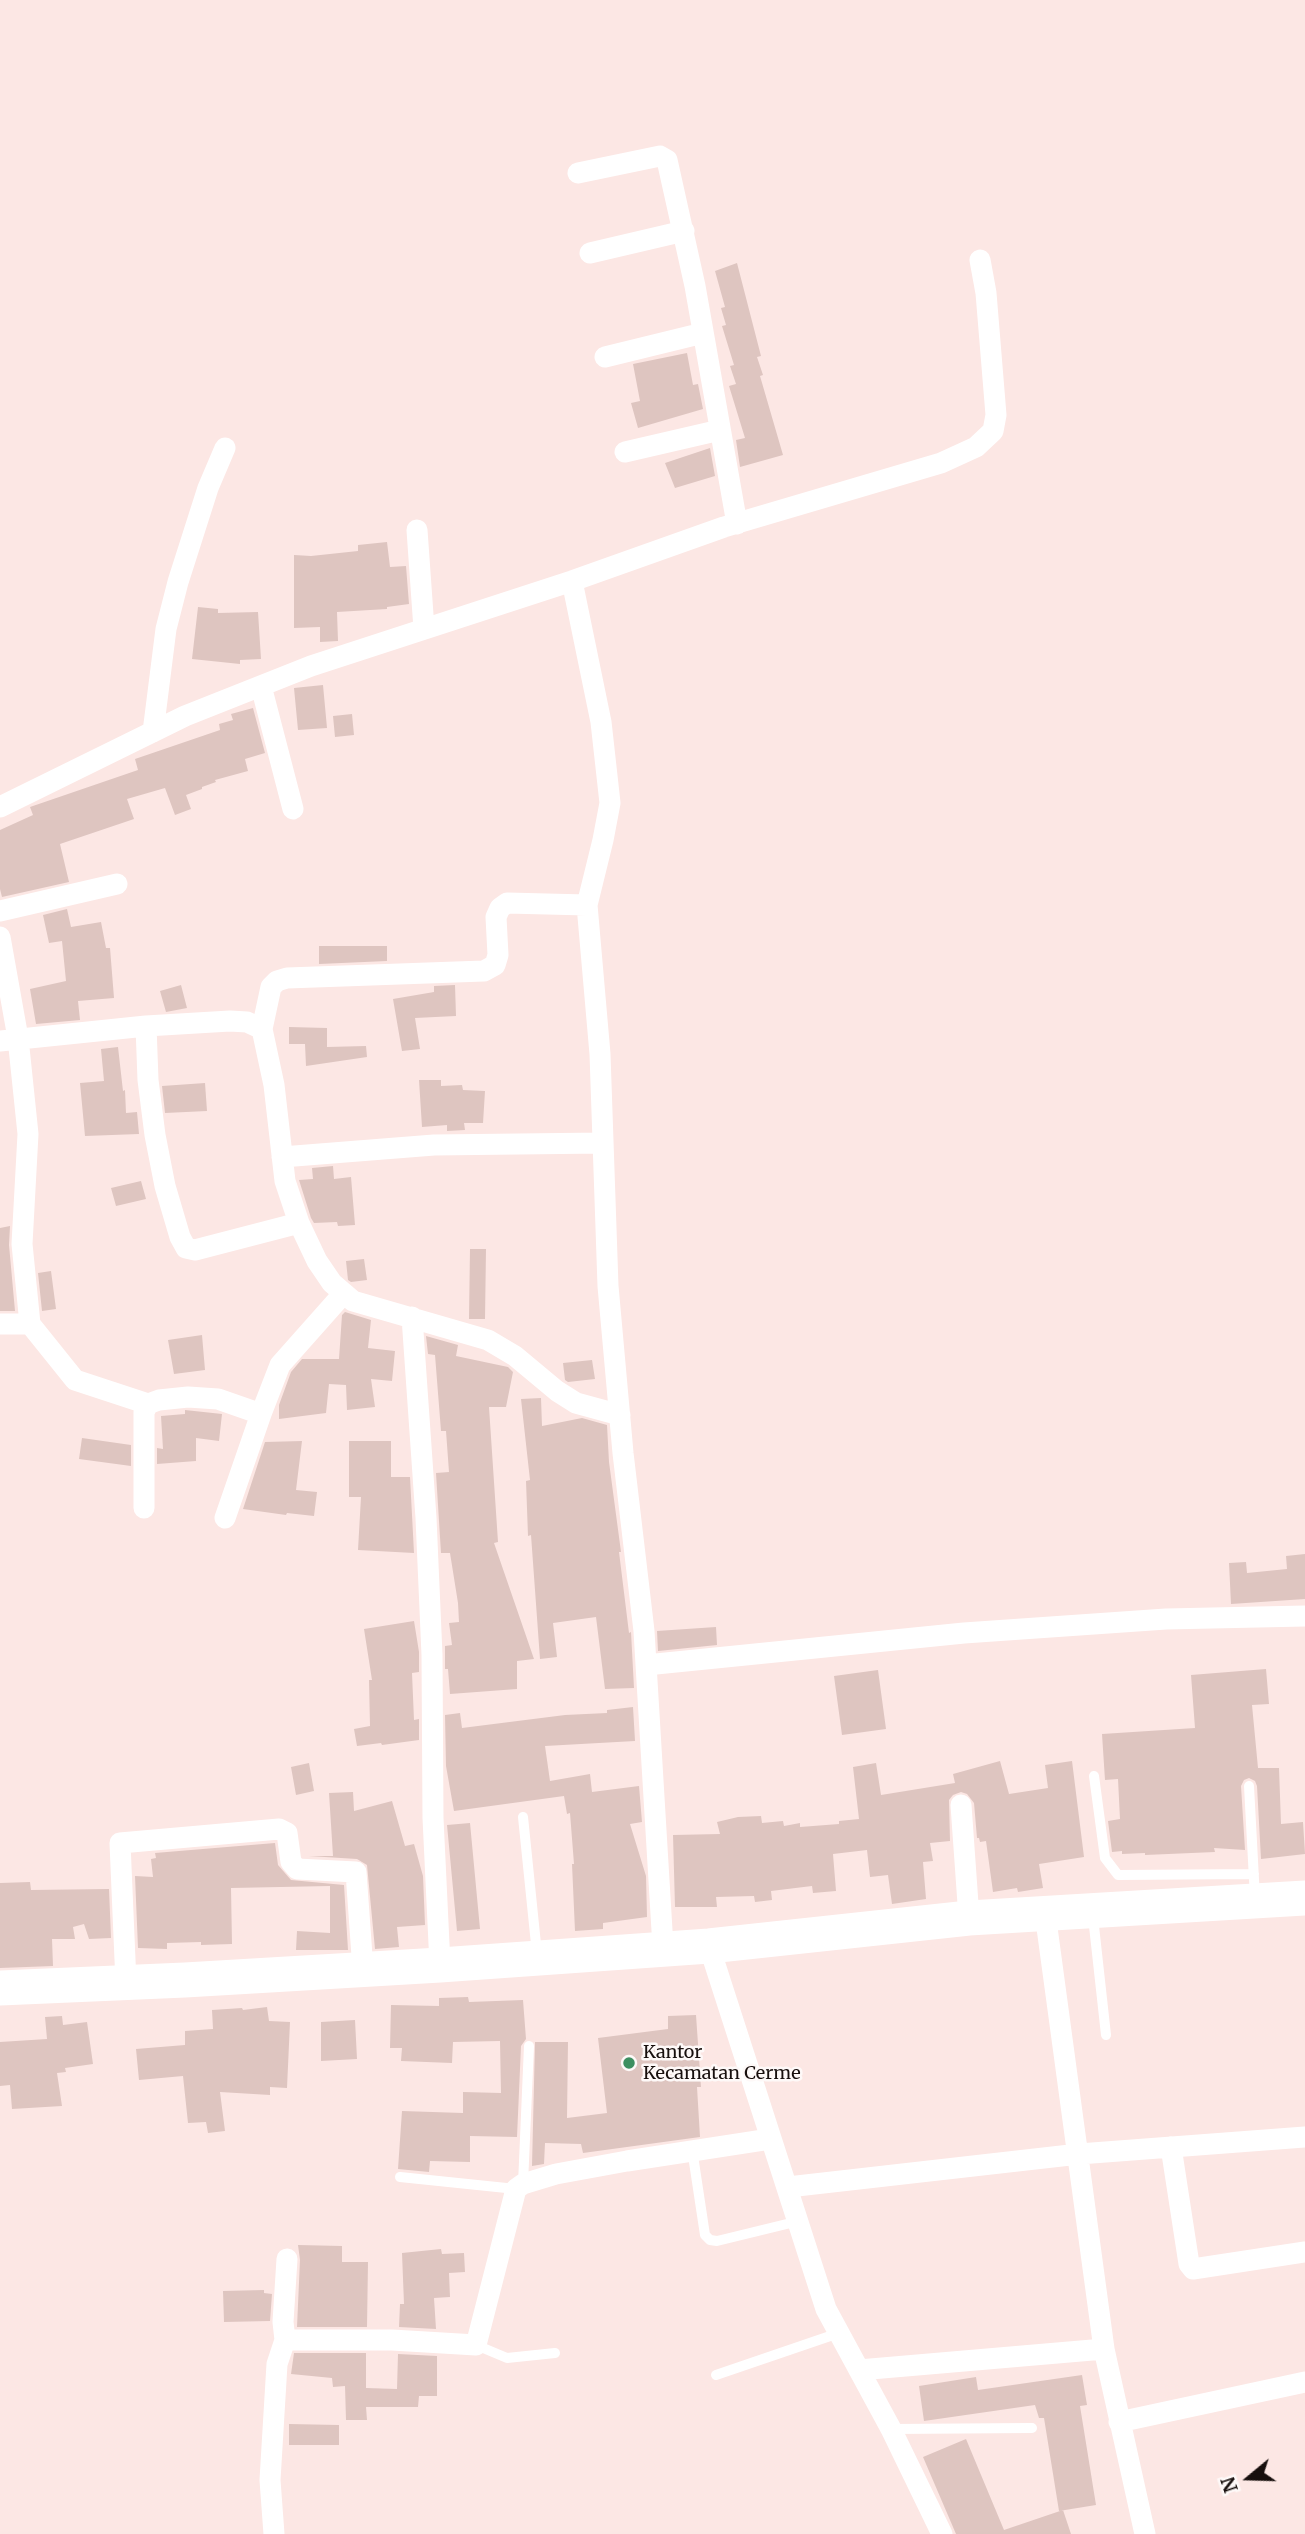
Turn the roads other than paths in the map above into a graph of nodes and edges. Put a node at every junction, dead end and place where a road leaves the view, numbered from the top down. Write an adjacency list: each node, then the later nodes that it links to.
1 (578, 173): 2 (street)
2 (684, 231): 3 (street); 5 (street)
3 (590, 253)
4 (980, 260): 10 (street)
5 (703, 333): 6 (street); 7 (street)
6 (605, 357)
7 (720, 430): 9 (street); 10 (street)
8 (225, 448): 15 (street)
9 (625, 452)
10 (737, 523): 12 (street)
11 (417, 530): 13 (street)
12 (572, 581): 13 (street); 19 (street)
13 (424, 629): 14 (street)
14 (261, 686): 15 (street); 17 (street)
15 (153, 732): 16 (street)
16 (0, 807)
17 (293, 809)
18 (117, 884): 20 (street)
19 (587, 905): 23 (street); 25 (street)
20 (0, 911)
21 (0, 937): 24 (street)
22 (146, 1026): 23 (street); 24 (street); 27 (street)
23 (262, 1029): 26 (street)
24 (9, 1040): 31 (street)
25 (603, 1143): 26 (street); 34 (street)
26 (282, 1157): 27 (street)
27 (299, 1223): 28 (street)
28 (343, 1294): 29 (street); 33 (street)
29 (412, 1317): 34 (street); 51 (street)
30 (0, 1324): 31 (street)
31 (30, 1324): 32 (street)
32 (148, 1404): 33 (street); 35 (street)
33 (261, 1414): 36 (street)
34 (620, 1415): 38 (street)
35 (144, 1508)
36 (225, 1517)
37 (1305, 1616): 38 (street)
38 (646, 1665): 49 (street)
39 (1094, 1776): 43 (lane)
40 (1249, 1786): 43 (lane)
41 (961, 1805): 47 (street)
42 (523, 1817): 50 (lane)
43 (1255, 1887): 44 (highway); 45 (highway)
44 (1305, 1898)
45 (1092, 1911): 46 (highway); 55 (lane)
46 (1045, 1913): 47 (highway); 61 (street)
47 (969, 1919): 48 (highway)
48 (709, 1945): 49 (highway); 58 (street)
49 (663, 1947): 50 (highway)
50 (538, 1957): 51 (highway)
51 (440, 1965): 52 (highway)
52 (363, 1970): 53 (highway); 53 (street)
53 (126, 1983): 54 (highway)
54 (0, 1988)
55 (1106, 2035)
56 (529, 2046): 63 (lane)
57 (1305, 2137): 59 (street)
58 (770, 2139): 60 (street); 64 (street)
59 (1171, 2147): 61 (street); 66 (street)
60 (692, 2149): 63 (street); 65 (lane)
61 (1079, 2154): 64 (street); 71 (street)
62 (400, 2177): 63 (lane)
63 (519, 2187): 70 (street)
64 (788, 2187): 65 (street)
65 (799, 2221): 68 (street)
66 (1305, 2252)
67 (287, 2259): 69 (street)
68 (839, 2333): 73 (street); 74 (lane)
69 (285, 2340): 70 (street); 79 (street)
70 (476, 2345): 72 (lane)
71 (1104, 2349): 73 (street); 76 (street)
72 (555, 2353)
73 (859, 2370): 78 (street)
74 (716, 2375)
75 (1305, 2382): 76 (street)
76 (1119, 2422): 81 (street)
77 (1032, 2428): 78 (lane)
78 (891, 2429): 80 (street)
79 (274, 2534)
80 (942, 2534)
81 (1145, 2534)

